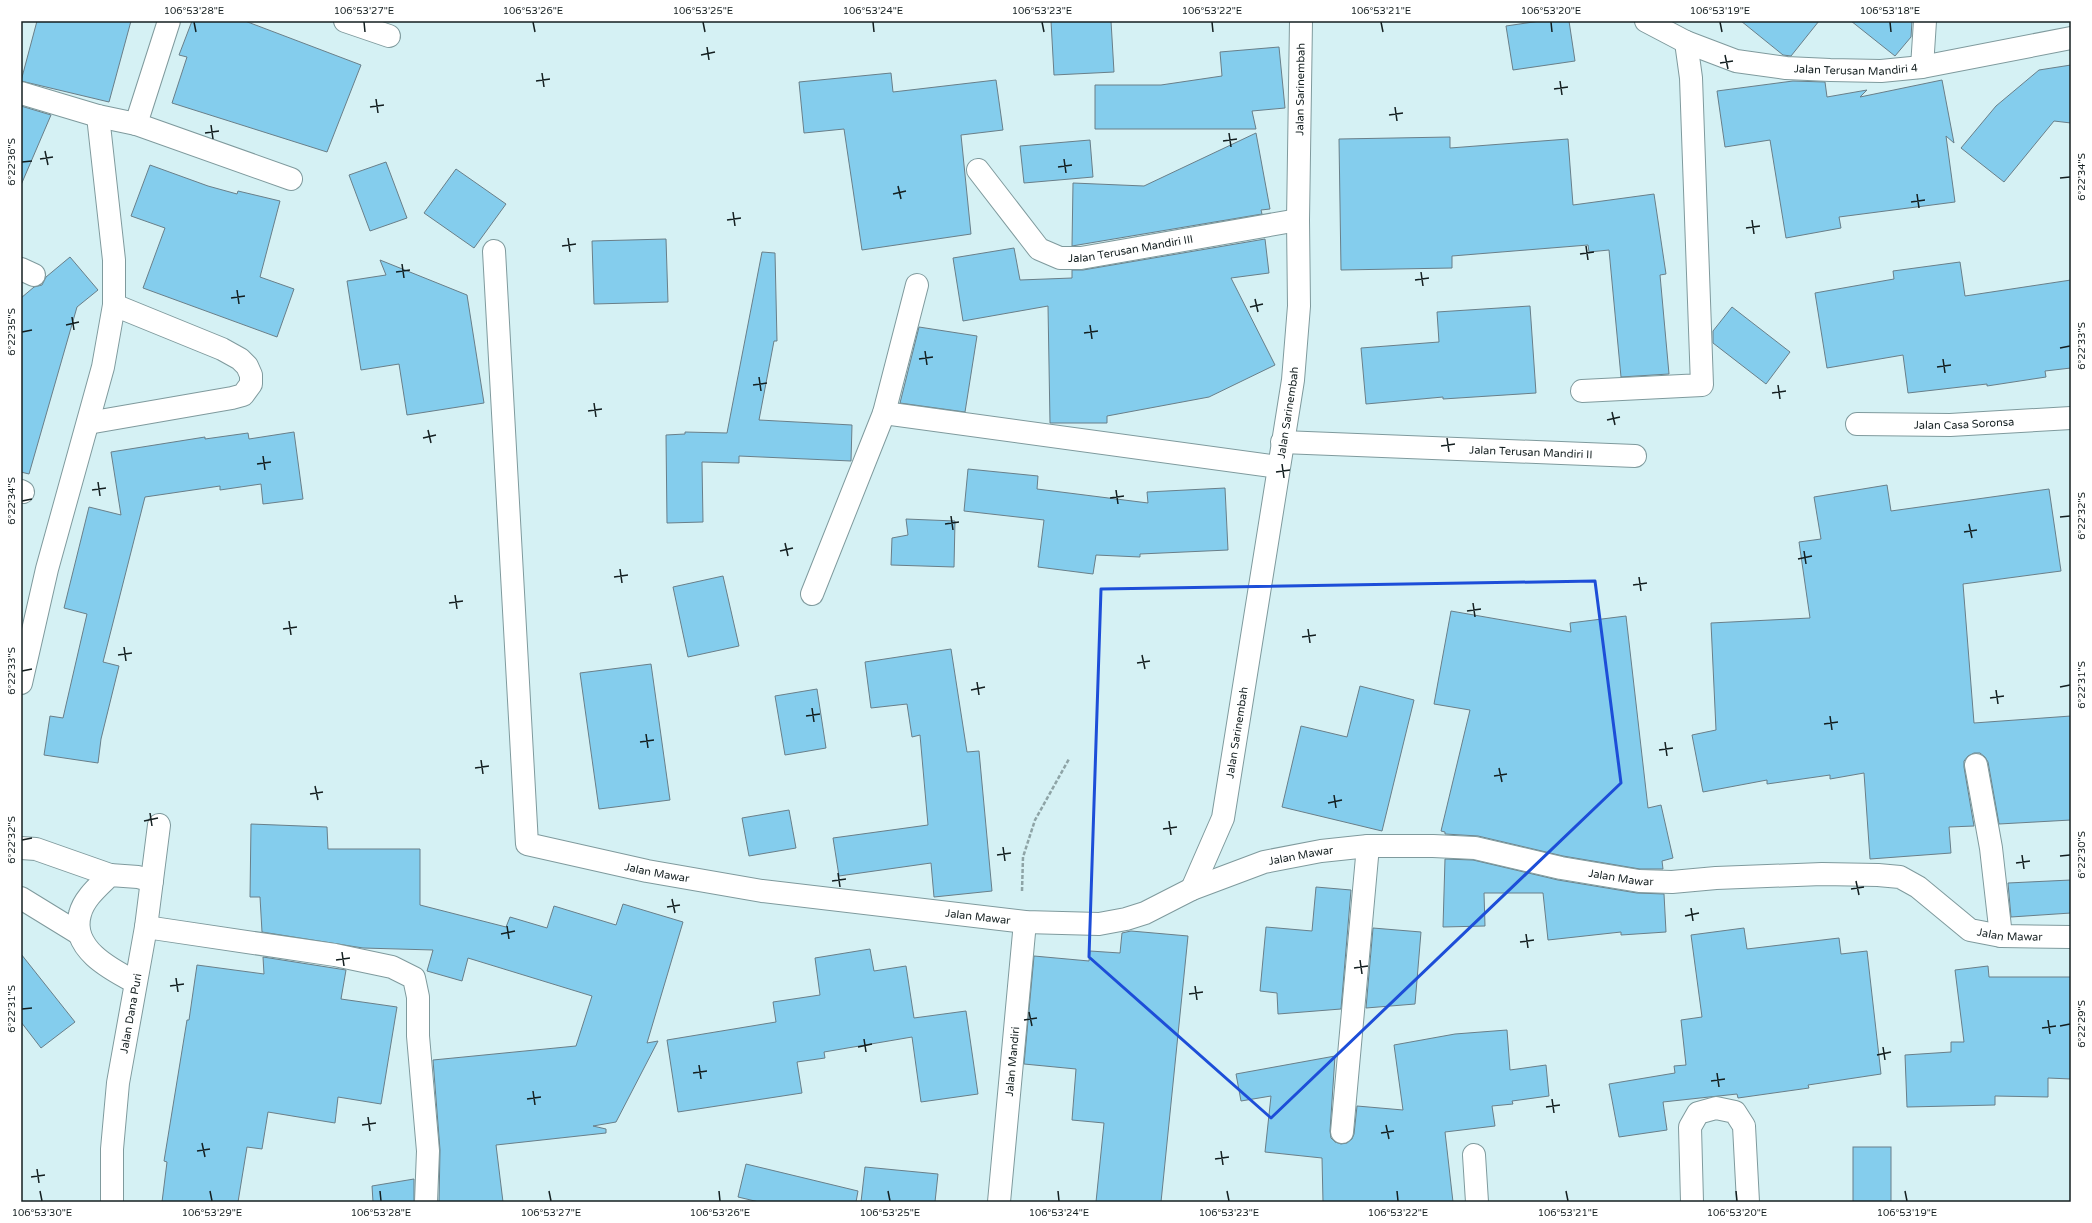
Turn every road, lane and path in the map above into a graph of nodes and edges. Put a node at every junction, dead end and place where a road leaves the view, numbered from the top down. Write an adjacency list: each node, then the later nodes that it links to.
1 (168, 21): 12 (street)
2 (345, 21): 6 (street)
3 (1301, 21): 15 (street, Jalan Sarinembah)
4 (1646, 21): 8 (street, Jalan Terusan Mandiri 4)
5 (1926, 21): 9 (street)
6 (389, 36)
7 (2071, 38): 9 (street, Jalan Terusan Mandiri 4)
8 (1686, 42): 9 (street, Jalan Terusan Mandiri 4); 19 (street)
9 (1922, 67)
10 (21, 93): 11 (street)
11 (98, 116): 12 (street); 18 (street)
12 (136, 124): 14 (street)
13 (978, 170): 15 (street, Jalan Terusan Mandiri III)
14 (291, 179)
15 (1298, 220): 24 (street, Jalan Sarinembah)
16 (494, 251): 38 (street, Jalan Mawar)
17 (917, 285): 20 (street)
18 (114, 305): 22 (street); 22 (street)
19 (1582, 391)
20 (884, 413): 26 (street); 27 (street)
21 (2071, 418): 23 (street, Jalan Casa Soronsa)
22 (88, 423): 28 (street)
23 (1857, 424)
24 (1282, 442): 25 (street, Jalan Terusan Mandiri II); 26 (street, Jalan Sarinembah)
25 (1635, 456)
26 (1278, 468): 36 (street, Jalan Sarinembah)
27 (812, 594)
28 (21, 683)
29 (1069, 759): 38 (path)
30 (1976, 765): 41 (street)
31 (159, 825): 35 (street, Jalan Dana Puri)
32 (1368, 846): 36 (street, Jalan Mawar); 41 (street, Jalan Mawar); 44 (street)
33 (21, 848): 34 (street)
34 (110, 875): 35 (street); 40 (street)
35 (152, 881): 39 (street, Jalan Dana Puri)
36 (1192, 889): 38 (street, Jalan Mawar)
37 (21, 898): 40 (street)
38 (1025, 922): 48 (street, Jalan Mandiri)
39 (146, 927): 43 (street, Jalan Dana Puri); 47 (street)
40 (78, 933): 43 (street)
41 (2001, 936): 42 (street, Jalan Mawar)
42 (2071, 937)
43 (135, 982): 46 (street, Jalan Dana Puri)
44 (1342, 1132)
45 (1474, 1154): 49 (street)
46 (112, 1202)
47 (426, 1202)
48 (999, 1202)
49 (1477, 1202)
50 (1692, 1202): 51 (street)
51 (1748, 1202)

